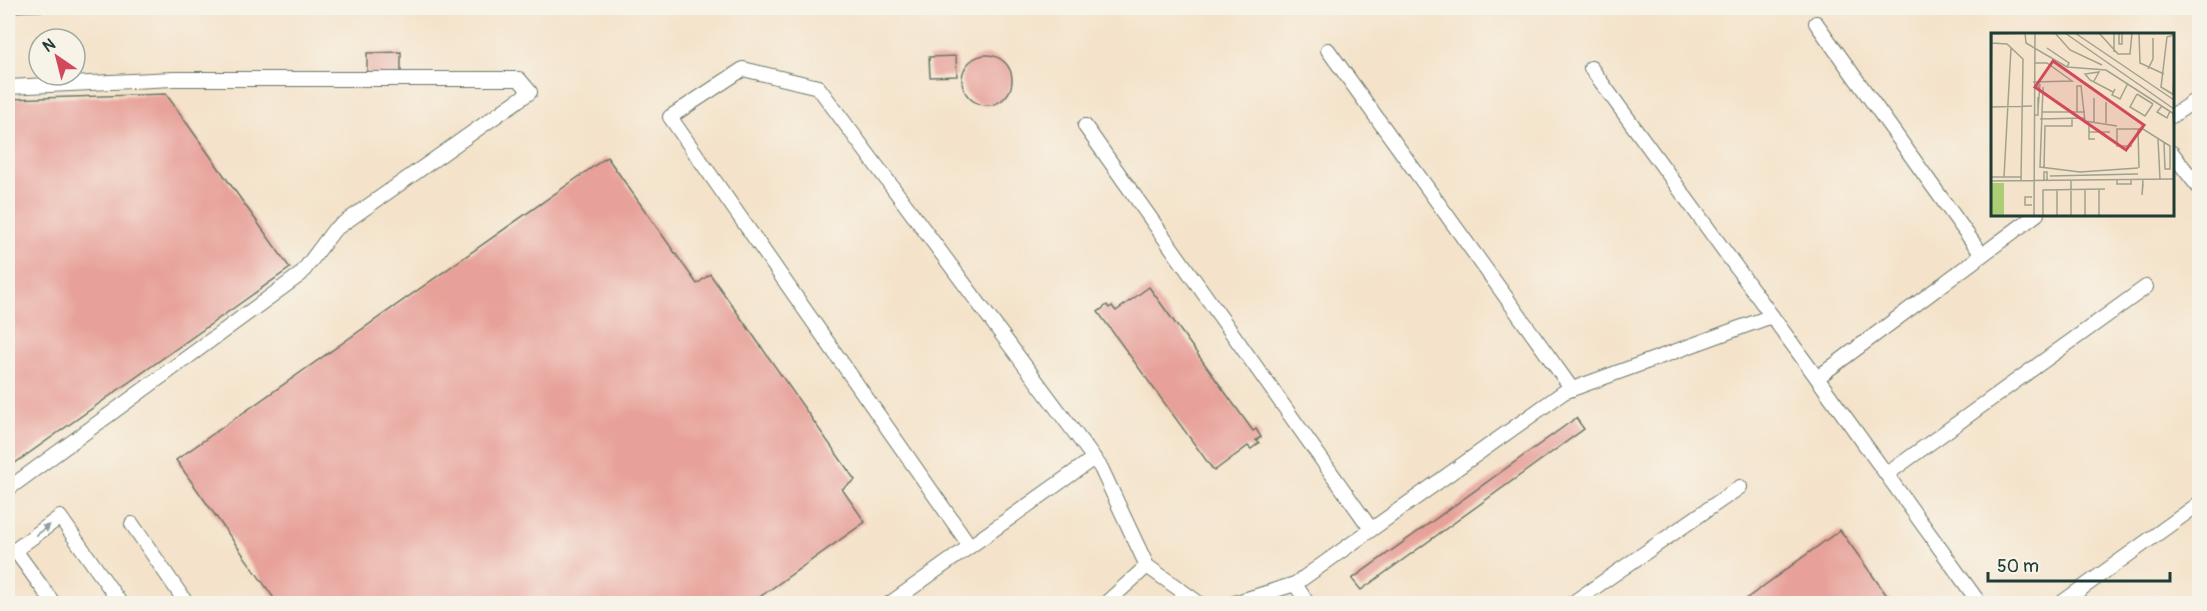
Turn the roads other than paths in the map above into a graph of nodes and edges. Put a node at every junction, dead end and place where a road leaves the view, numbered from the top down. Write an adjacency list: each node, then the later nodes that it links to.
1 (1816, 23): 11 (lane)
2 (1328, 50): 15 (lane)
3 (1592, 68): 13 (lane)
4 (8, 87): 19 (lane)
5 (2199, 97): 6 (lane)
6 (2174, 115)
7 (1085, 126): 22 (lane)
8 (2174, 156): 9 (lane)
9 (2199, 189)
10 (2034, 216): 11 (lane)
11 (1982, 255): 14 (lane)
12 (2146, 287): 17 (lane)
13 (1772, 316): 14 (lane); 15 (lane)
14 (1817, 378): 17 (lane)
15 (1572, 389): 22 (lane)
16 (1094, 458): 23 (lane); 23 (lane); 24 (lane)
17 (1887, 474): 35 (lane)
18 (1740, 488): 34 (lane)
19 (8, 489)
20 (2199, 503): 36 (lane)
21 (132, 524): 28 (lane)
22 (1371, 529): 25 (lane)
23 (970, 546): 29 (lane)
24 (1148, 566): 30 (lane); 31 (lane)
25 (1295, 584): 32 (lane); 33 (lane)
26 (54, 603): 27 (lane, one-way to 27)
27 (121, 603)
28 (187, 603)
29 (889, 603)
30 (1105, 603)
31 (1200, 603)
32 (1231, 603)
33 (1308, 603)
34 (1571, 603)
35 (1980, 603)
36 (2060, 603)

